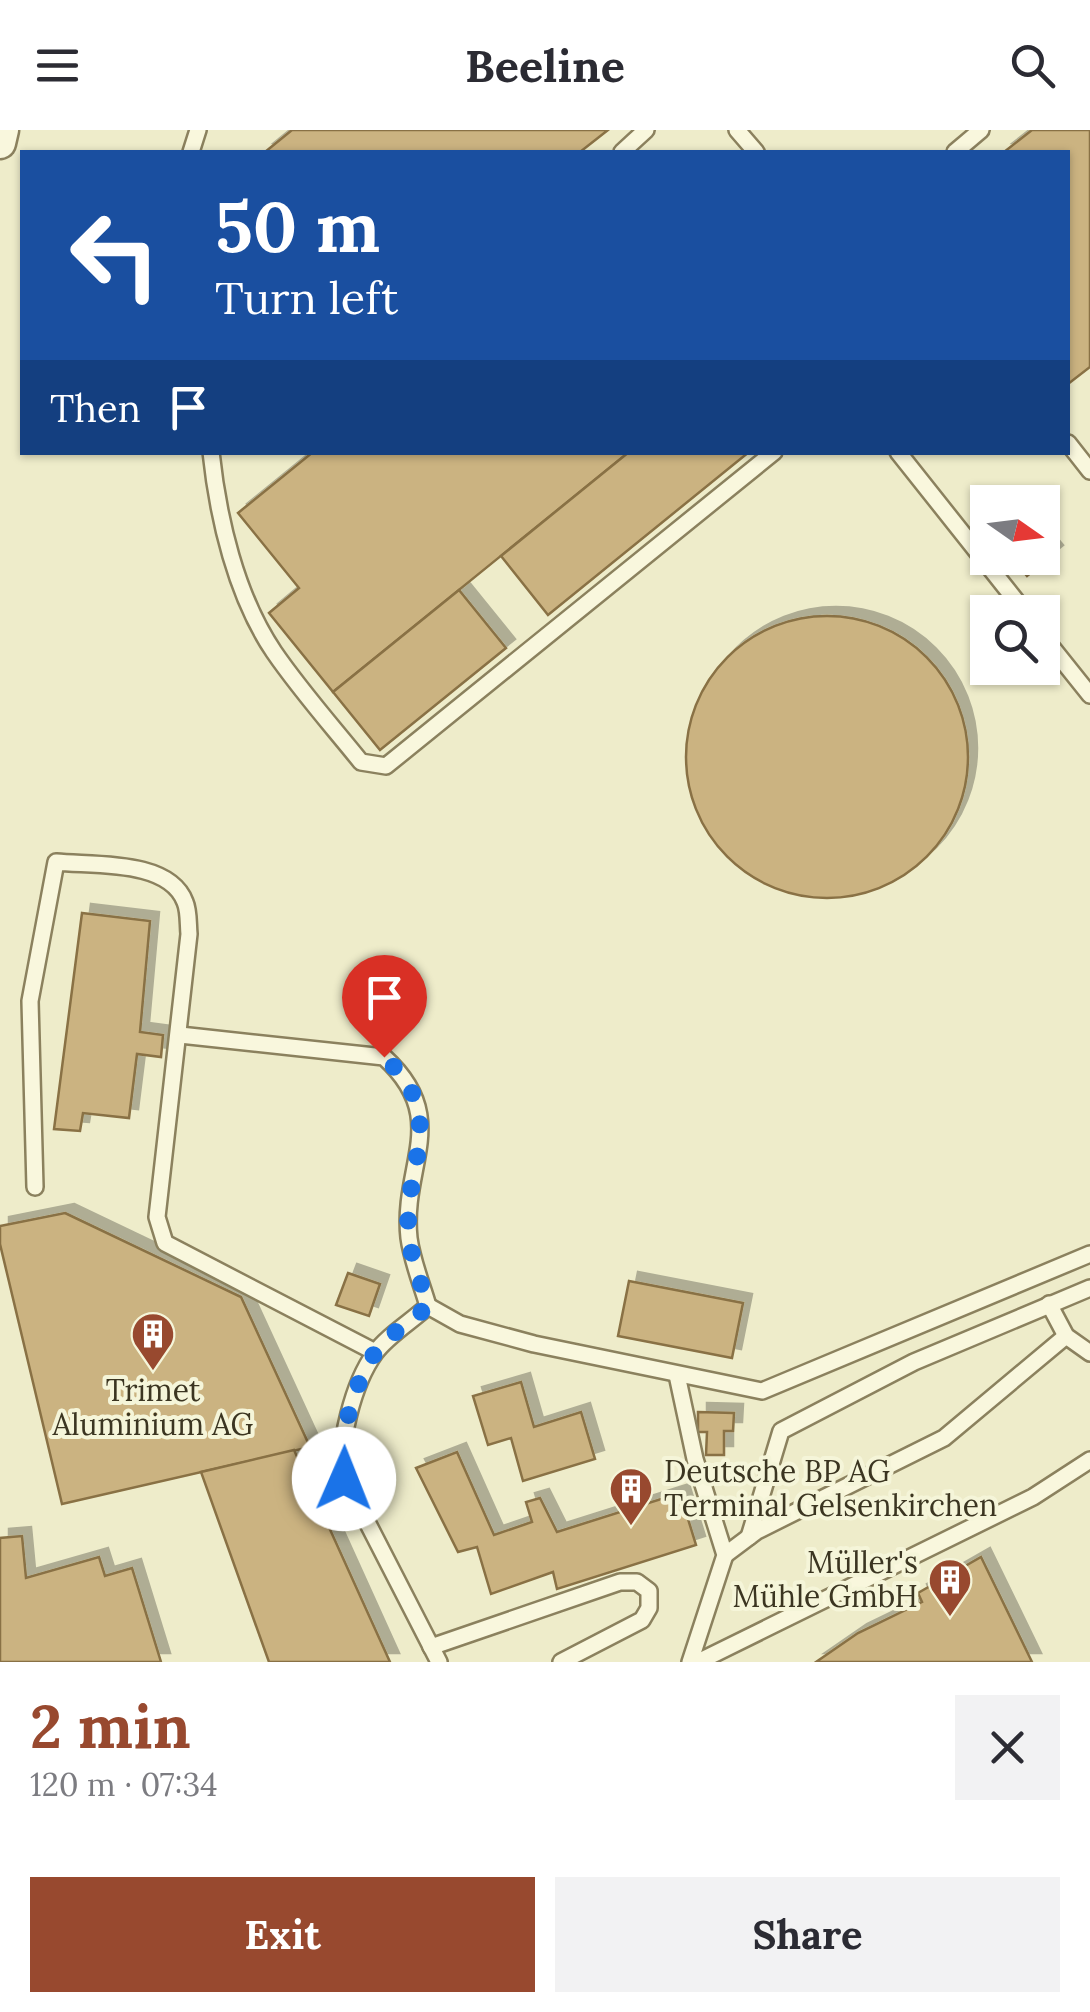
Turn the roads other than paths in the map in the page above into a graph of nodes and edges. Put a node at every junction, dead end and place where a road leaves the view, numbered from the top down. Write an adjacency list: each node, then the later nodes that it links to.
1 (3, 130): 5 (street)
2 (738, 130): 7 (lane)
3 (981, 130): 8 (lane)
4 (644, 134): 6 (lane)
5 (0, 143)
6 (624, 150)
7 (754, 150)
8 (957, 150)
9 (1070, 446): 13 (lane)
10 (211, 455): 11 (lane)
11 (770, 455)
12 (900, 455): 14 (lane)
13 (1090, 471)
14 (1012, 595)
15 (1060, 657): 16 (lane)
16 (1090, 695)
17 (180, 1034): 18 (lane); 22 (lane); 24 (lane)
18 (35, 1187)
19 (1090, 1254): 26 (lane)
20 (1090, 1288): 21 (lane)
21 (1050, 1304): 23 (lane); 28 (lane)
22 (428, 1306): 24 (lane); 26 (lane)
23 (1066, 1336): 25 (lane); 28 (lane)
24 (375, 1352): 30 (lane)
25 (1090, 1353)
26 (677, 1376): 29 (lane)
27 (1090, 1460): 33 (lane)
28 (749, 1537): 29 (lane)
29 (725, 1555): 32 (lane)
30 (435, 1654): 31 (lane)
31 (560, 1662)
32 (690, 1662)
33 (698, 1662)

